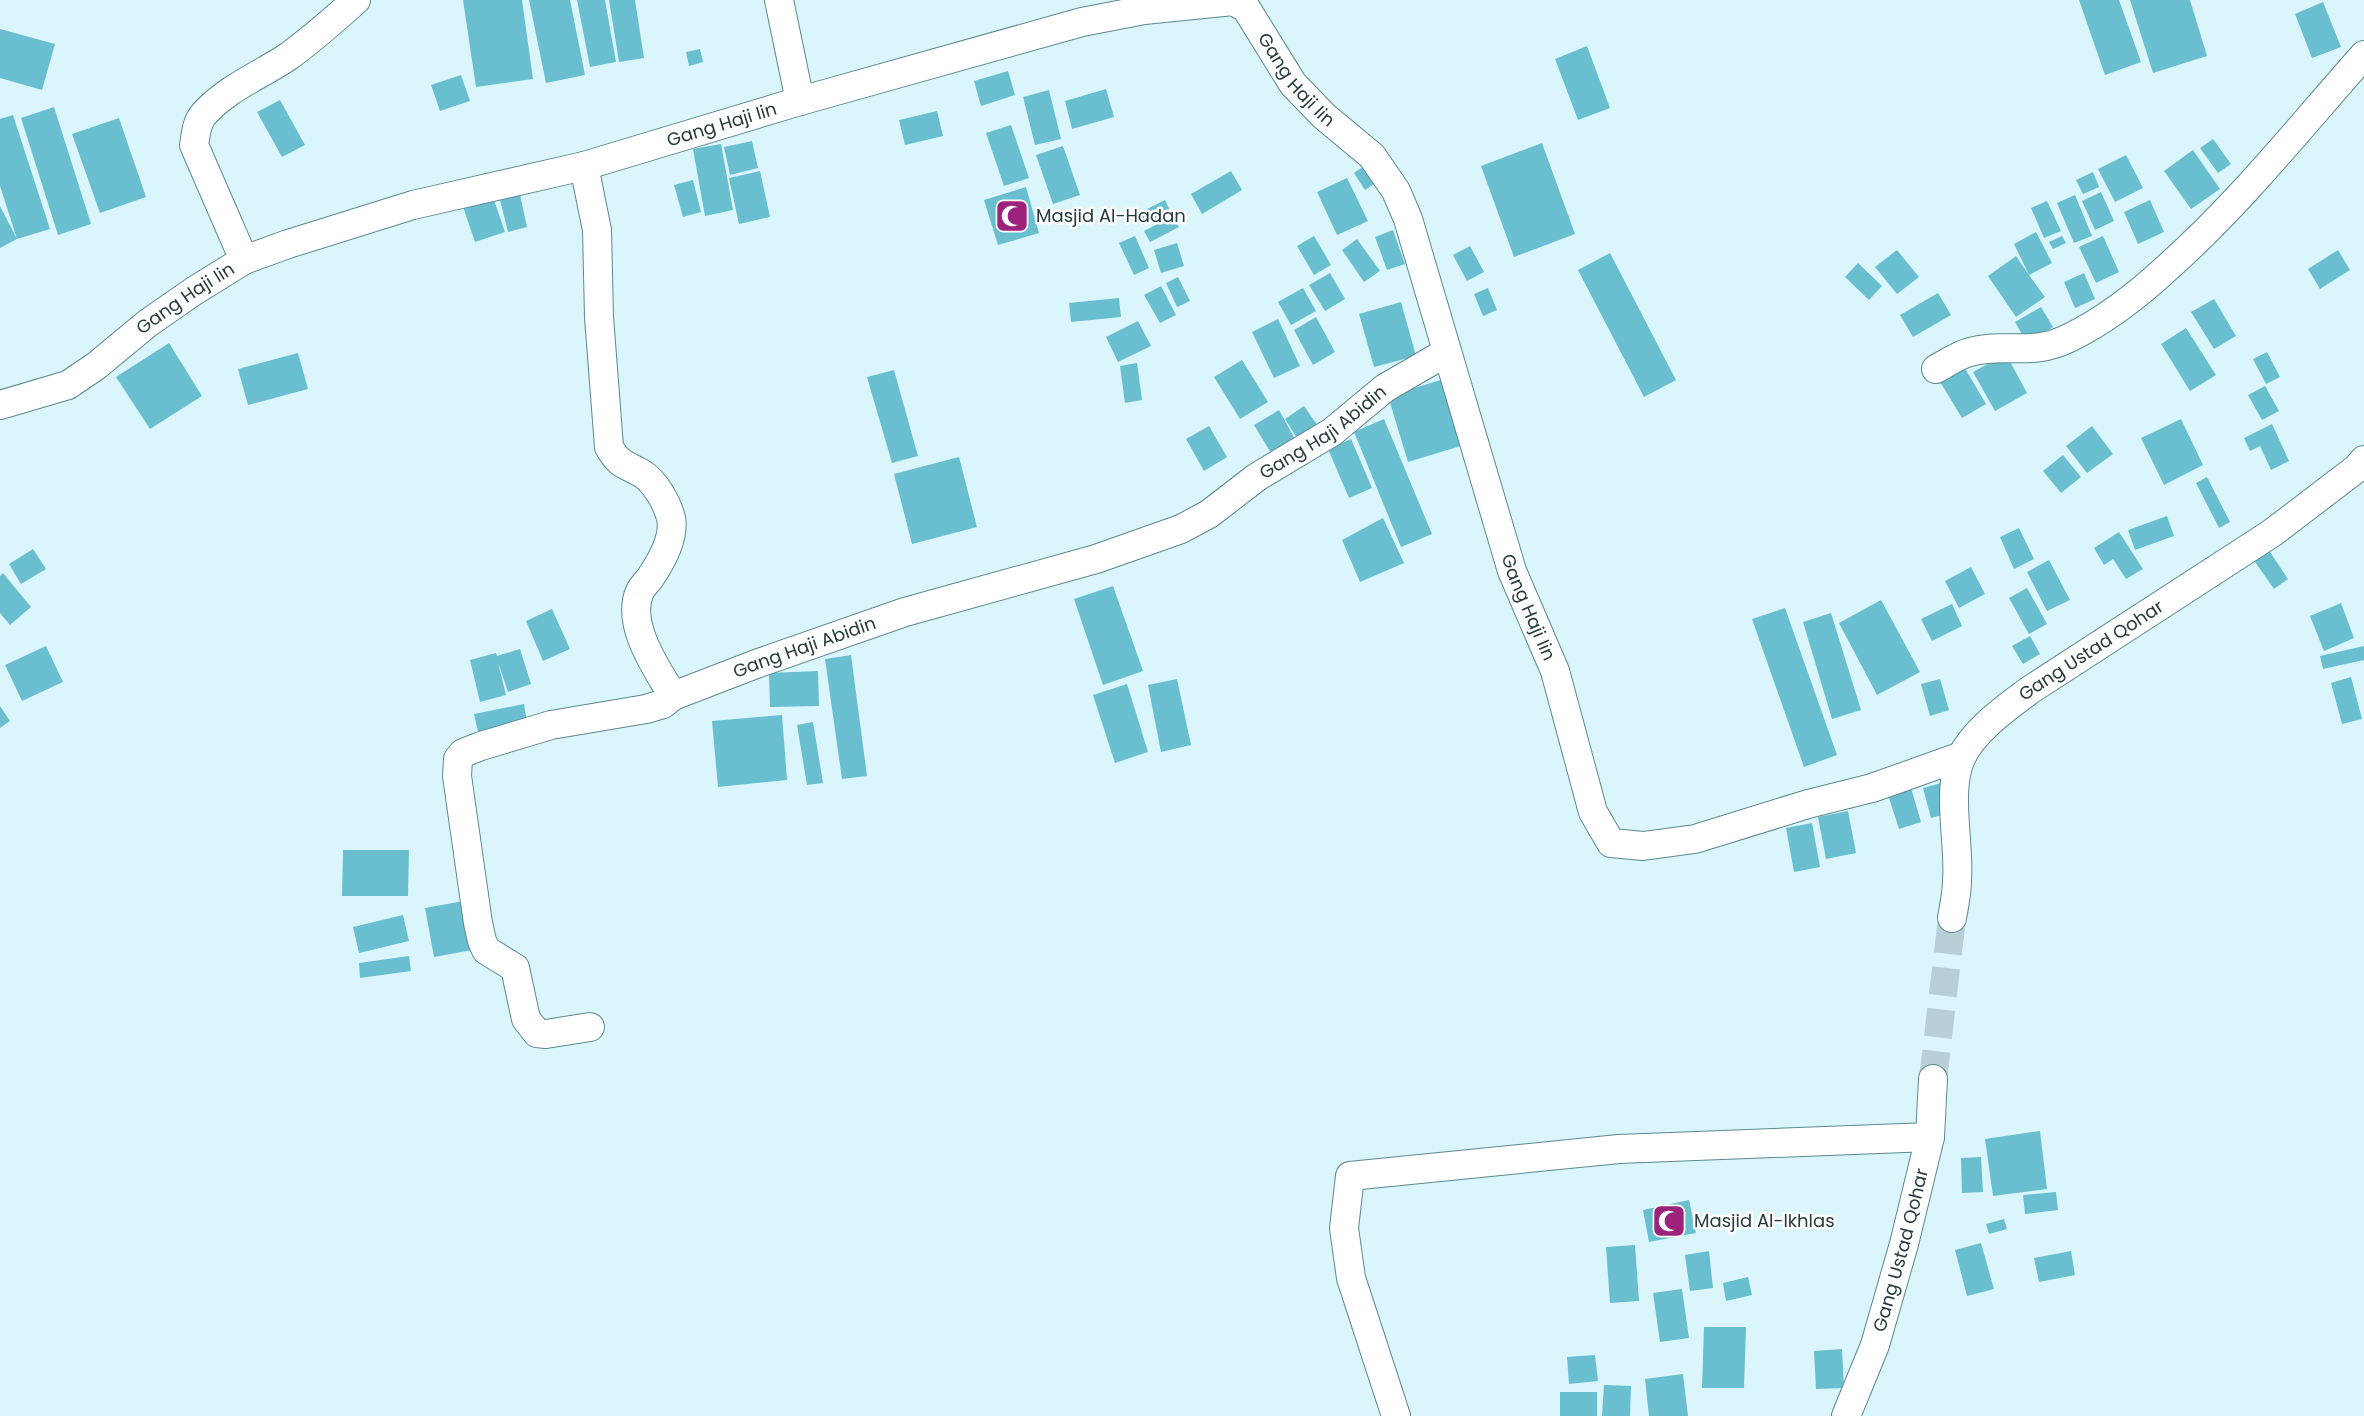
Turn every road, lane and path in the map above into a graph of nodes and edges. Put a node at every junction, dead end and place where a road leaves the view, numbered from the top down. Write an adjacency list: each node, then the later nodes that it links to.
1 (779, 0): 5 (street)
2 (1223, 1): 5 (street, Gang Haji Iin); 8 (street, Gang Haji Iin)
3 (342, 5): 7 (street)
4 (2364, 55): 9 (street)
5 (800, 101): 6 (street, Gang Haji Iin)
6 (584, 166): 7 (street, Gang Haji Iin); 12 (street)
7 (244, 260): 10 (street, Gang Haji Iin)
8 (1447, 352): 12 (street, Gang Haji Abidin); 13 (street, Gang Haji Iin)
9 (1936, 369)
10 (0, 405)
11 (2364, 460): 13 (street, Gang Ustad Qohar)
12 (673, 696): 15 (street, Gang Haji Abidin)
13 (1962, 756): 14 (street, Gang Ustad Qohar)
14 (1952, 918)
15 (590, 1027)
16 (1933, 1079): 17 (street, Gang Ustad Qohar)
17 (1930, 1137): 18 (street); 19 (street, Gang Ustad Qohar)
18 (1396, 1416)
19 (1846, 1416)

